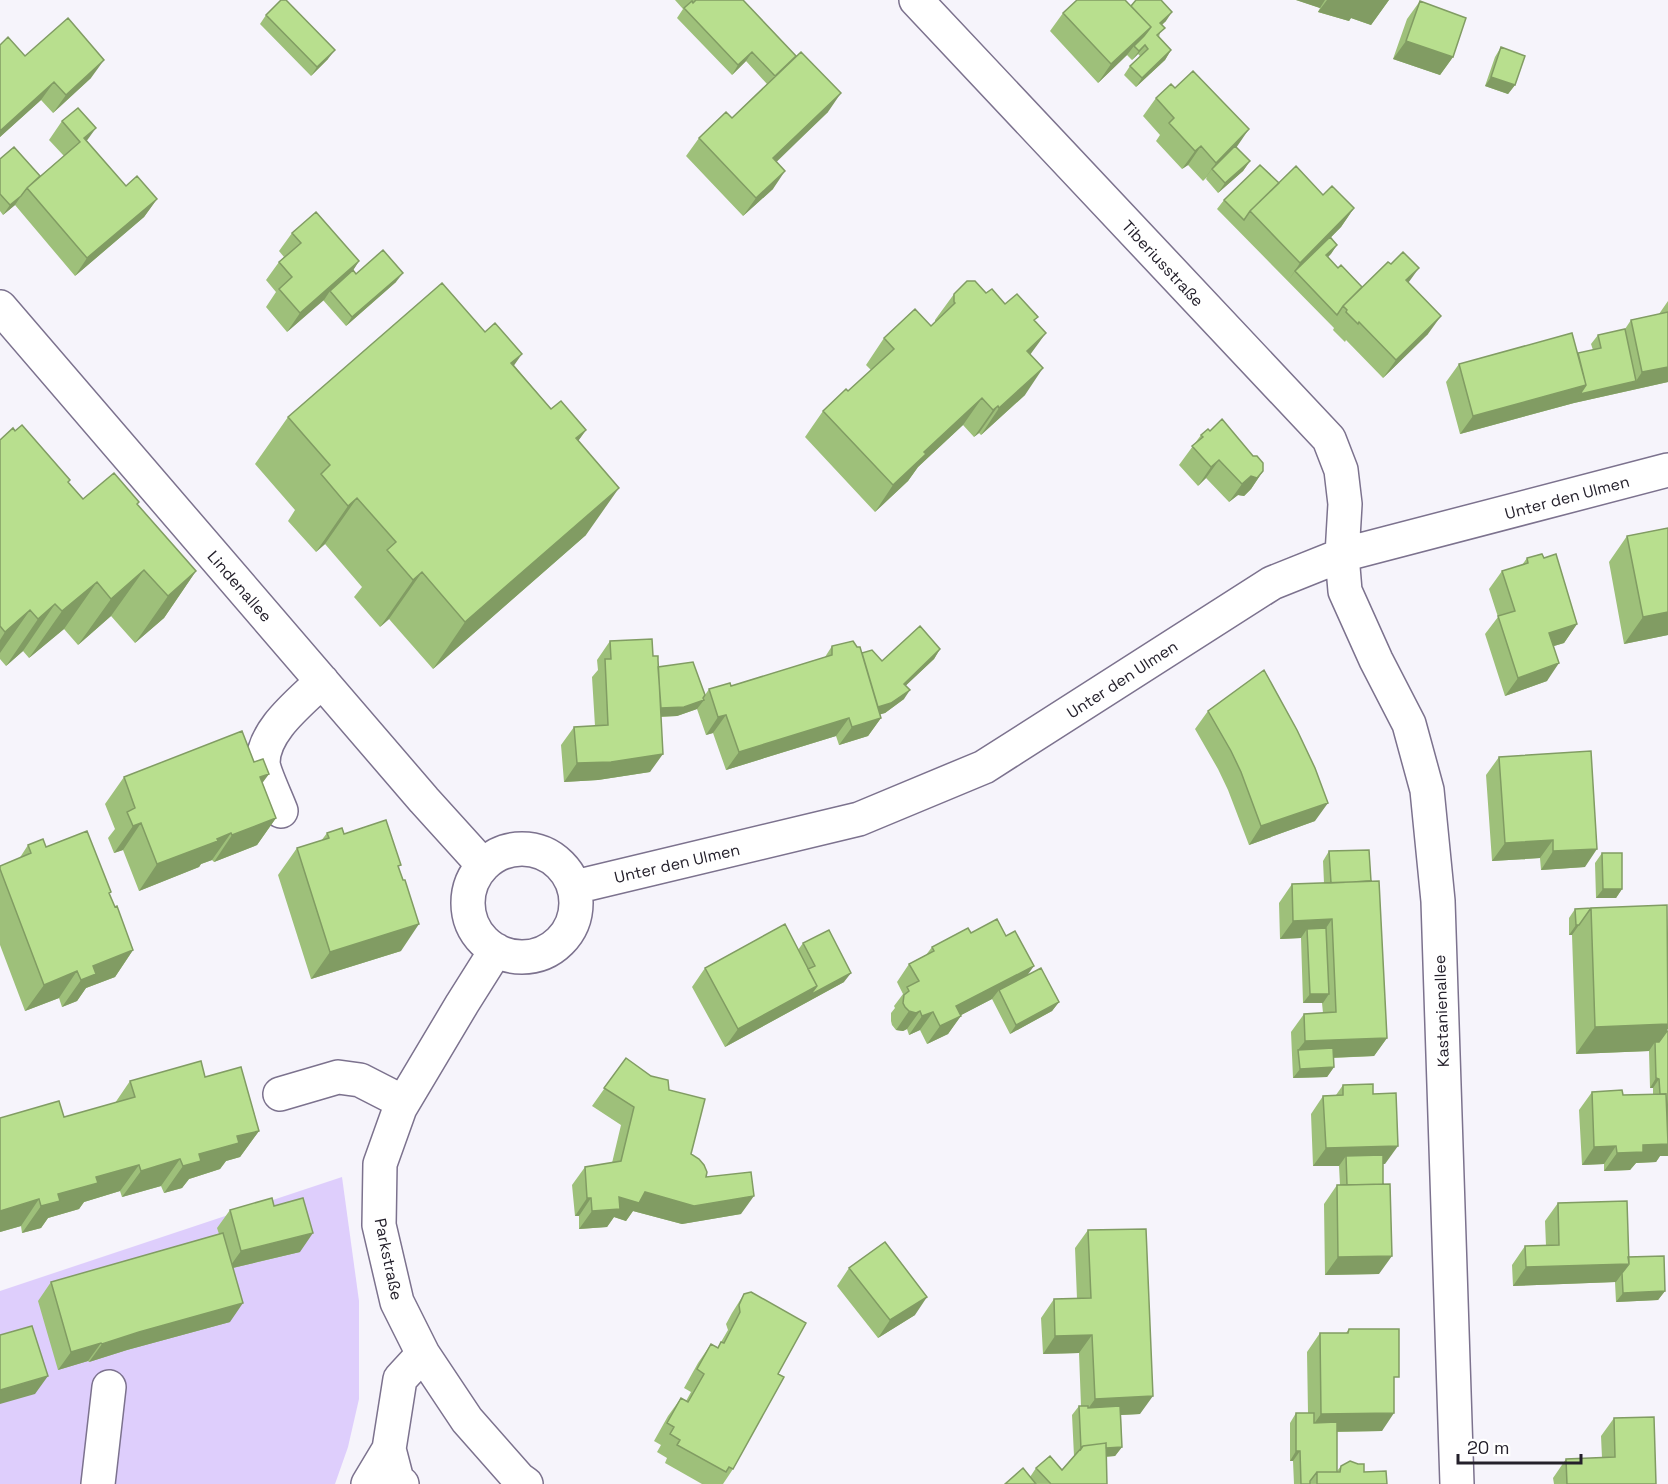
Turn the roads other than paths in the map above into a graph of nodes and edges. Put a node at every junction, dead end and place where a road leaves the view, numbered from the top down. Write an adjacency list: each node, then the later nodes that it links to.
1 (916, 0): 4 (street, Tiberiusstraße)
2 (0, 307): 5 (street, Lindenallee)
3 (1668, 470): 4 (street, Unter den Ulmen)
4 (1342, 555): 8 (street, Unter den Ulmen); 19 (street, Kastanienallee)
5 (322, 681): 6 (street); 7 (street, Lindenallee)
6 (281, 811)
7 (482, 864): 8 (street); 9 (street)
8 (575, 887): 9 (street)
9 (496, 950): 11 (street, Parkstraße)
10 (280, 1094): 11 (street)
11 (403, 1102): 12 (street, Parkstraße)
12 (423, 1354): 14 (street); 18 (street, Parkstraße)
13 (109, 1387): 15 (street)
14 (389, 1449): 16 (street); 17 (street)
15 (98, 1484)
16 (368, 1484)
17 (402, 1484)
18 (526, 1484)
19 (1457, 1484)

